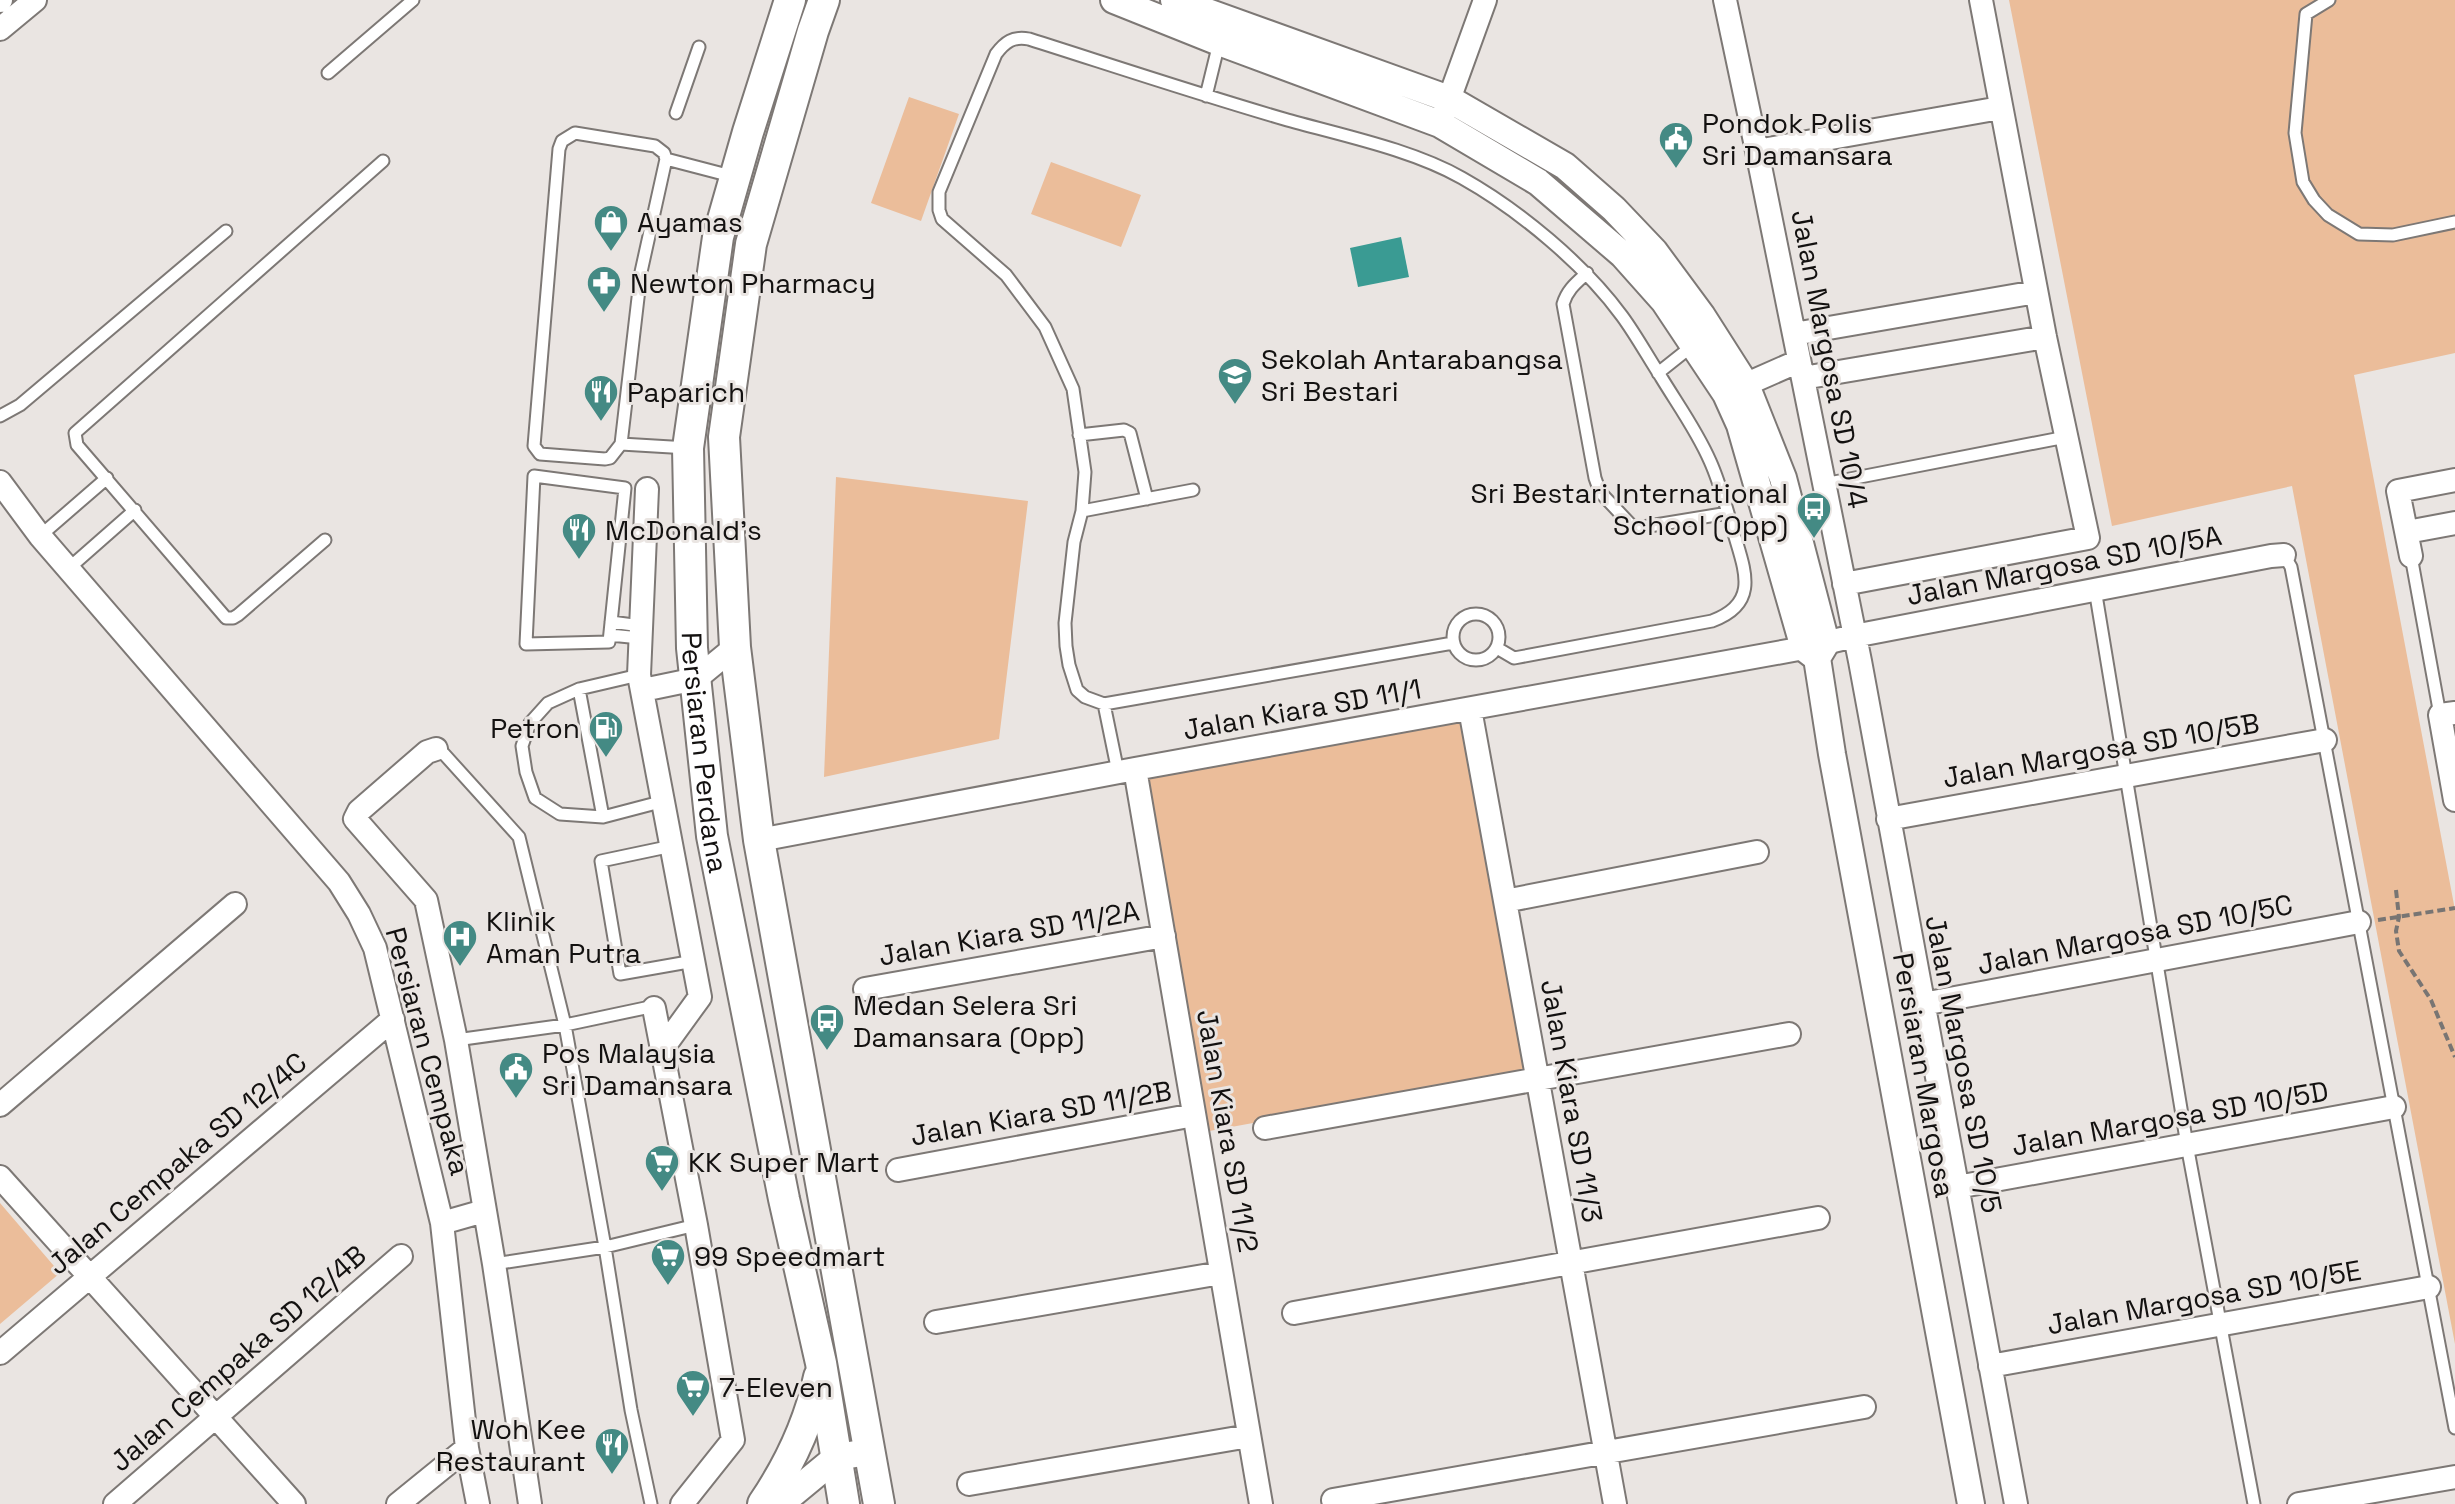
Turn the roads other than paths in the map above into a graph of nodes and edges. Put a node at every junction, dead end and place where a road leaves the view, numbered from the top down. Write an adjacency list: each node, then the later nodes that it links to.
1 (35, 0): 11 (street)
2 (413, 0): 14 (lane)
3 (790, 0): 23 (main road, Persiaran Perdana)
4 (1114, 0): 12 (street, Persiaran Margosa)
5 (1174, 0): 16 (street, Persiaran Margosa)
6 (1485, 0): 16 (street)
7 (1725, 0): 20 (street, Jalan Margosa SD 10/4)
8 (1981, 0): 17 (street)
9 (2329, 0): 24 (lane)
10 (825, 1): 63 (main road, Persiaran Perdana)
11 (0, 29)
12 (1219, 42): 15 (lane); 19 (street, Persiaran Margosa)
13 (699, 47): 18 (lane)
14 (328, 73)
15 (1206, 96): 26 (lane); 35 (lane)
16 (1449, 99): 19 (street); 33 (street, Persiaran Margosa)
17 (2000, 108): 20 (street); 27 (street)
18 (676, 113)
19 (1440, 124): 30 (street, Persiaran Margosa)
20 (1757, 151): 28 (street, Jalan Margosa SD 10/4)
21 (666, 159): 23 (lane); 37 (lane); 37 (lane)
22 (383, 161): 39 (lane)
23 (735, 177): 38 (main road, Persiaran Perdana)
24 (2455, 222)
25 (226, 231): 34 (lane)
26 (1587, 273): 32 (lane); 49 (lane)
27 (2036, 292): 28 (street); 29 (street)
28 (1794, 334): 31 (street, Jalan Margosa SD 10/4)
29 (2045, 337): 31 (street); 36 (street)
30 (1694, 345): 32 (lane); 33 (street, Persiaran Margosa)
31 (1801, 370): 33 (street); 42 (street, Jalan Margosa SD 10/4)
32 (1658, 373): 49 (lane)
33 (1736, 389): 65 (street, Persiaran Margosa)
34 (0, 416)
35 (1079, 435): 45 (lane); 48 (lane)
36 (2066, 437): 42 (lane); 57 (street)
37 (621, 444): 38 (lane)
38 (688, 448): 66 (main road, Persiaran Perdana)
39 (107, 478): 47 (lane); 52 (lane)
40 (2455, 480): 51 (street)
41 (0, 482): 52 (street)
42 (1824, 484): 57 (street, Jalan Margosa SD 10/4)
43 (636, 488): 59 (lane); 59 (lane); 60 (street)
44 (1193, 490): 45 (lane)
45 (1147, 499): 48 (lane)
46 (0, 510): 52 (street)
47 (135, 510): 53 (lane); 56 (lane)
48 (1082, 511): 69 (lane)
49 (1728, 513): 64 (lane)
50 (2455, 523): 51 (street)
51 (2407, 532): 55 (street)
52 (40, 536): 56 (street, Persiaran Cempaka)
53 (325, 540)
54 (2284, 555): 58 (street, Jalan Margosa SD 10/5A); 72 (lane)
55 (2411, 556): 71 (lane)
56 (68, 569): 92 (street, Persiaran Cempaka)
57 (1844, 584): 61 (street, Jalan Margosa SD 10/4)
58 (2095, 589): 61 (street, Jalan Margosa SD 10/5A); 75 (lane)
59 (610, 628): 60 (lane)
60 (640, 632): 67 (street)
61 (1854, 636): 65 (street, Jalan Kiara SD 11/1); 79 (street, Jalan Margosa SD 10/5)
62 (1453, 643): 64 (lane); 64 (lane); 69 (lane)
63 (735, 647): 66 (street); 80 (main road, Persiaran Perdana)
64 (1497, 648)
65 (1816, 649): 70 (street, Jalan Kiara SD 11/1); 147 (street, Persiaran Margosa)
66 (696, 679): 67 (street); 121 (main road, Persiaran Perdana)
67 (641, 683): 68 (lane); 77 (street)
68 (579, 689): 78 (lane); 78 (lane)
69 (1104, 704): 74 (lane)
70 (1470, 709): 74 (street, Jalan Kiara SD 11/1); 83 (street, Jalan Kiara SD 11/3)
71 (2447, 714): 76 (street)
72 (2325, 740): 75 (street, Jalan Margosa SD 10/5B); 85 (lane)
73 (436, 749): 93 (lane); 95 (street)
74 (1126, 771): 80 (street, Jalan Kiara SD 11/1); 86 (street, Jalan Kiara SD 11/2)
75 (2126, 776): 79 (street, Jalan Margosa SD 10/5B); 87 (lane)
76 (2455, 800)
77 (664, 801): 78 (lane); 81 (street)
78 (603, 817)
79 (1888, 819): 90 (street, Jalan Margosa SD 10/5)
80 (759, 840): 128 (main road, Persiaran Perdana)
81 (672, 846): 88 (street); 88 (lane)
82 (1757, 852): 83 (street)
83 (1505, 901): 97 (street, Jalan Kiara SD 11/3)
84 (235, 904): 98 (street)
85 (2359, 922): 87 (street, Jalan Margosa SD 10/5C); 99 (lane)
86 (1164, 936): 89 (street, Jalan Kiara SD 11/2A); 100 (street, Jalan Kiara SD 11/2)
87 (2157, 960): 90 (street, Jalan Margosa SD 10/5C); 102 (lane)
88 (694, 961): 96 (street)
89 (865, 989)
90 (1923, 1004): 105 (street, Jalan Margosa SD 10/5)
91 (654, 1008): 93 (lane); 96 (street)
92 (393, 1019): 108 (street, Persiaran Cempaka); 115 (street, Jalan Cempaka SD 12/4C)
93 (565, 1025): 95 (lane); 110 (lane)
94 (1789, 1034): 97 (street)
95 (456, 1040): 106 (street)
96 (663, 1048): 109 (street)
97 (1538, 1079): 101 (street); 112 (street, Jalan Kiara SD 11/3)
98 (0, 1105)
99 (2394, 1107): 102 (street, Jalan Margosa SD 10/5D); 116 (lane)
100 (1194, 1115): 103 (street, Jalan Kiara SD 11/2B); 114 (street, Jalan Kiara SD 11/2)
101 (1265, 1128)
102 (2187, 1145): 105 (street, Jalan Margosa SD 10/5D); 119 (lane)
103 (898, 1170)
104 (0, 1177): 115 (street)
105 (1957, 1187): 122 (street, Jalan Margosa SD 10/5)
106 (484, 1211): 108 (street); 113 (street)
107 (1818, 1218): 112 (street)
108 (442, 1223): 127 (street, Persiaran Cempaka)
109 (696, 1225): 110 (lane); 140 (street)
110 (605, 1247): 113 (lane); 139 (lane)
111 (401, 1256): 124 (street, Jalan Cempaka SD 12/4B)
112 (1570, 1262): 117 (street); 129 (street, Jalan Kiara SD 11/3)
113 (494, 1264): 138 (street)
114 (1221, 1273): 118 (street); 126 (street, Jalan Kiara SD 11/2)
115 (88, 1277): 120 (street, Jalan Cempaka SD 12/4C); 124 (street)
116 (2429, 1287): 119 (street, Jalan Margosa SD 10/5E); 125 (lane)
117 (1294, 1313)
118 (936, 1322)
119 (2221, 1325): 122 (street, Jalan Margosa SD 10/5E); 149 (lane)
120 (0, 1353)
121 (821, 1363): 130 (main road, Persiaran Perdana); 141 (main road)
122 (1990, 1366): 148 (street, Jalan Margosa SD 10/5)
123 (1864, 1407): 129 (street)
124 (216, 1417): 134 (street, Jalan Cempaka SD 12/4B); 135 (street)
125 (2455, 1428)
126 (1249, 1436): 132 (street); 145 (street, Jalan Kiara SD 11/2)
127 (467, 1448): 136 (street); 137 (street, Persiaran Cempaka)
128 (868, 1452): 130 (street); 144 (main road, Persiaran Perdana)
129 (1605, 1452): 133 (street); 146 (street, Jalan Kiara SD 11/3)
130 (837, 1457): 142 (street); 143 (main road, Persiaran Perdana)
131 (2455, 1477): 150 (street)
132 (969, 1484)
133 (1333, 1500)
134 (115, 1504)
135 (294, 1504)
136 (398, 1504)
137 (478, 1504)
138 (530, 1504)
139 (651, 1504)
140 (682, 1504)
141 (763, 1504)
142 (780, 1504)
143 (844, 1504)
144 (879, 1504)
145 (1261, 1504)
146 (1615, 1504)
147 (1971, 1504)
148 (2016, 1504)
149 (2254, 1504)
150 (2299, 1504)

